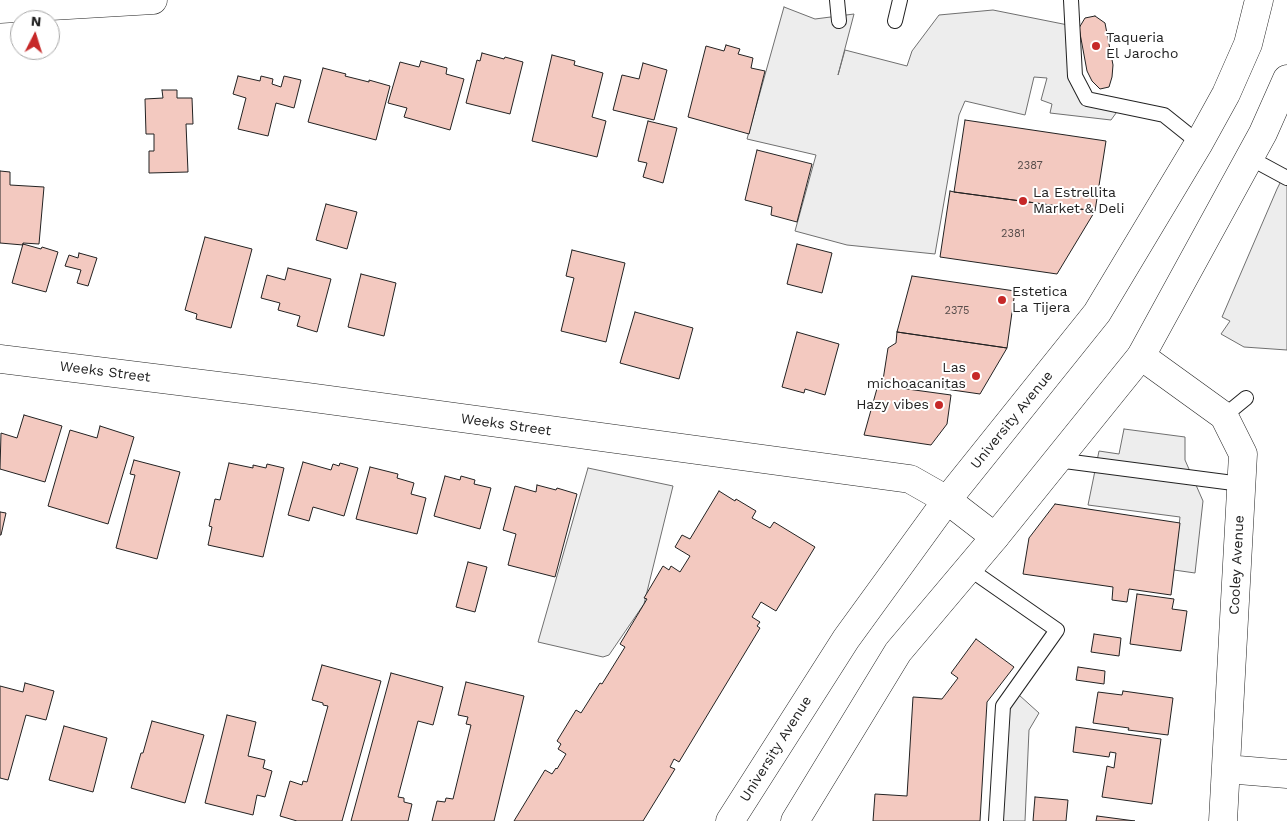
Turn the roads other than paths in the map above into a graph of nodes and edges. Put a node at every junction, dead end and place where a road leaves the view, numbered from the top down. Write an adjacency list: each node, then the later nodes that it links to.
1 (153, 0): 6 (main road)
2 (837, 0): 7 (lane)
3 (900, 0): 8 (lane)
4 (1071, 0): 11 (lane)
5 (1259, 0): 11 (main road, University Avenue)
6 (0, 9)
7 (839, 21)
8 (895, 21)
9 (1287, 79): 10 (main road)
10 (1280, 114): 12 (main road)
11 (1199, 143): 20 (main road, University Avenue)
12 (1250, 158): 13 (lane); 14 (main road)
13 (1287, 178)
14 (1141, 356): 17 (main road, Cooley Avenue); 18 (main road)
15 (0, 359): 20 (main road, Weeks Street)
16 (1246, 398): 17 (lane)
17 (1224, 416): 19 (main road, Cooley Avenue)
18 (1057, 460): 19 (lane); 21 (main road)
19 (1241, 484): 23 (main road, Cooley Avenue)
20 (948, 500): 21 (main road, Weeks Street); 25 (main road, University Avenue)
21 (995, 537): 22 (main road)
22 (968, 568): 26 (main road); 27 (lane)
23 (1226, 770): 24 (main road); 28 (main road, Cooley Avenue)
24 (1287, 774)
25 (730, 821)
26 (795, 821)
27 (996, 821)
28 (1223, 821)

